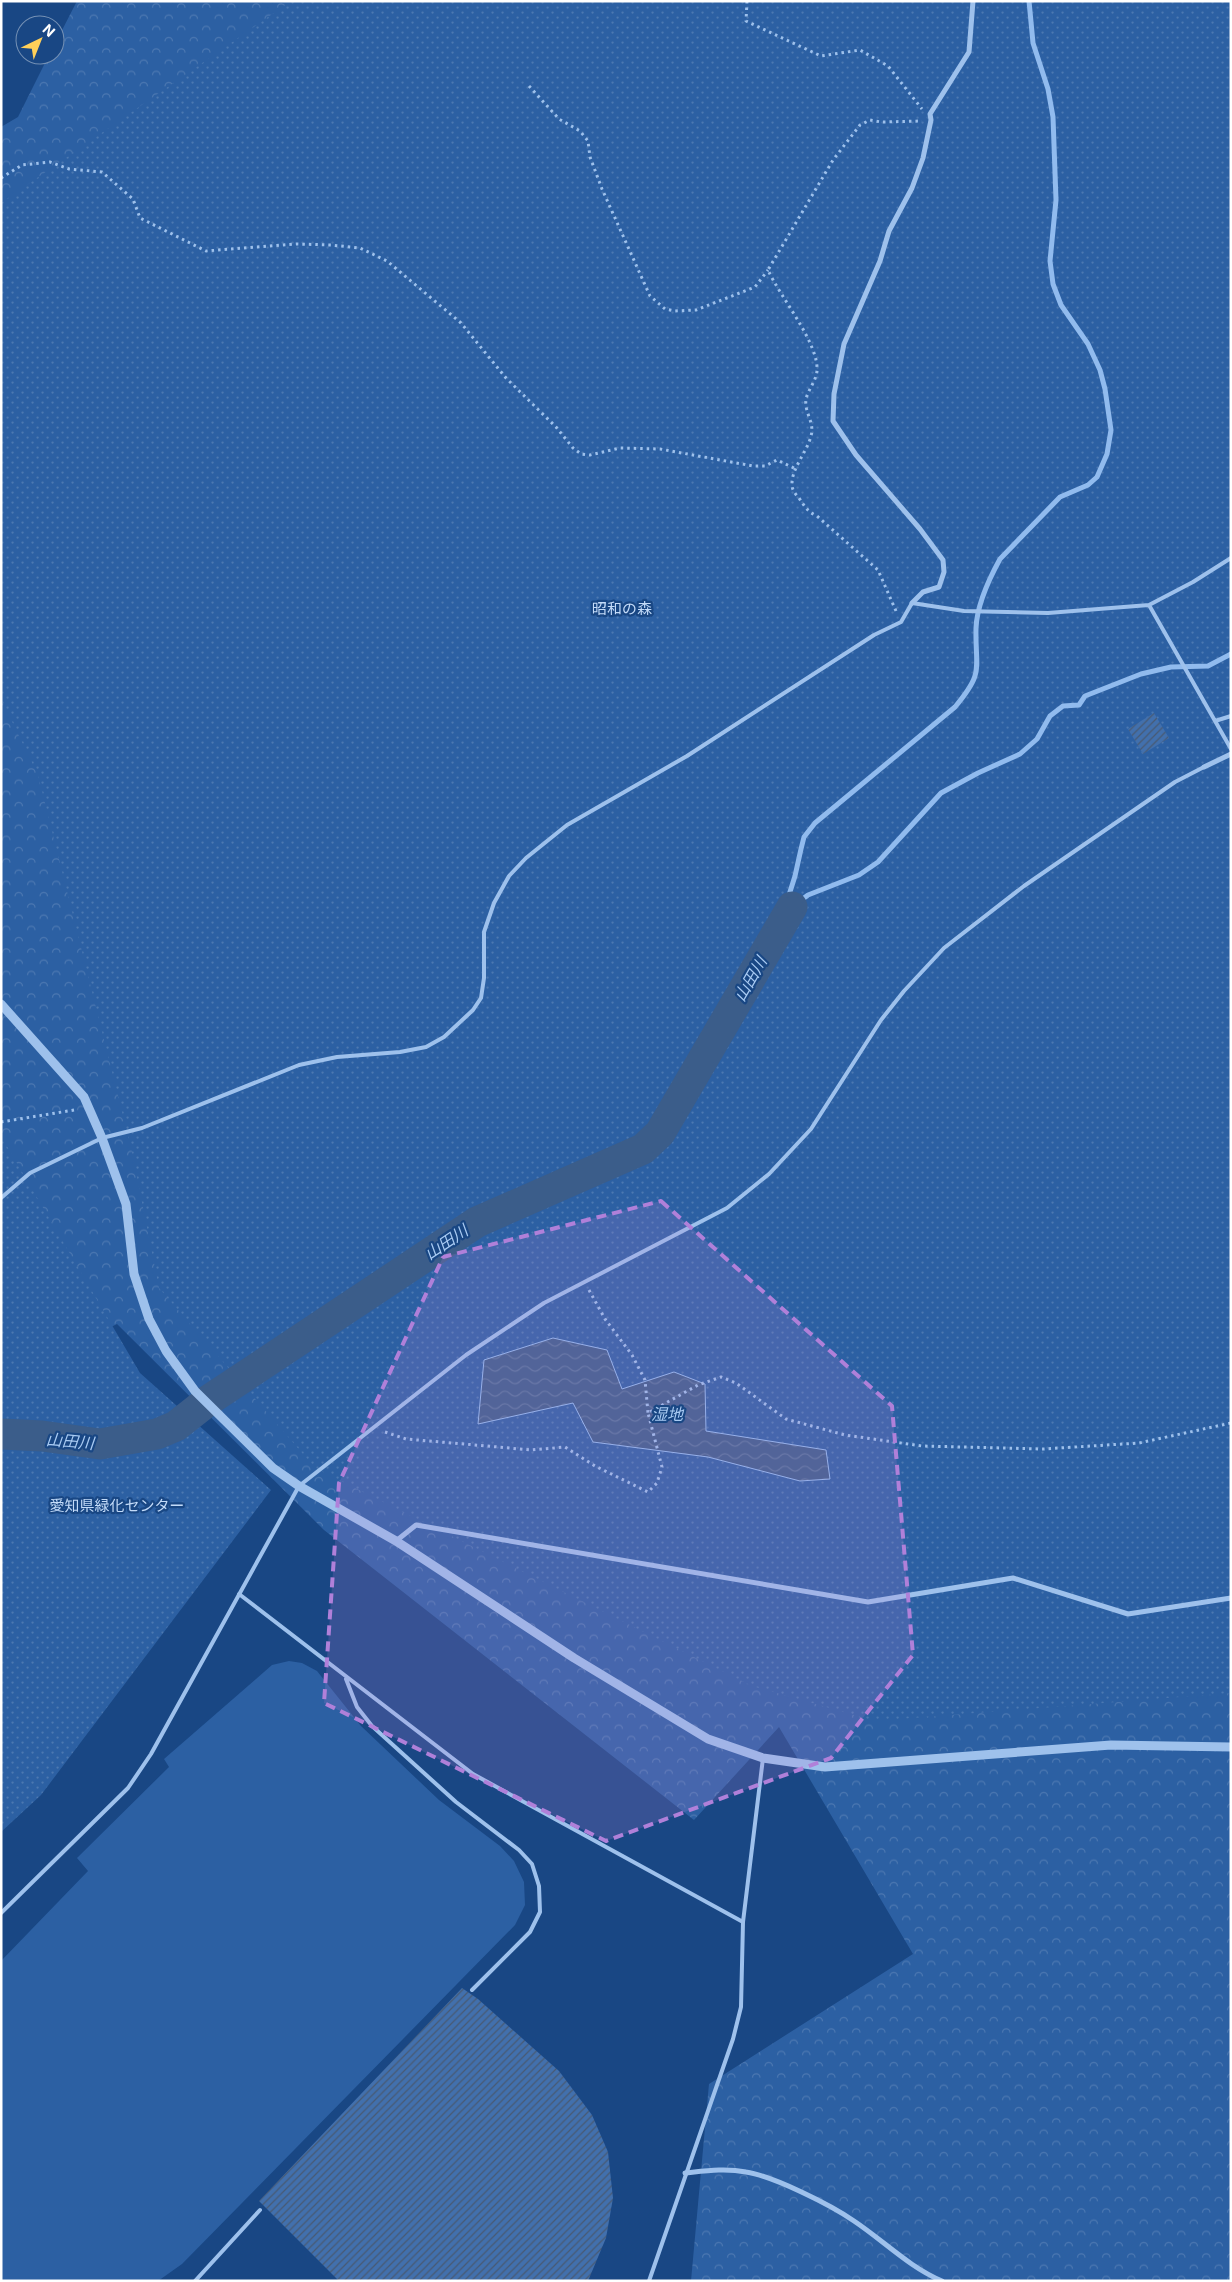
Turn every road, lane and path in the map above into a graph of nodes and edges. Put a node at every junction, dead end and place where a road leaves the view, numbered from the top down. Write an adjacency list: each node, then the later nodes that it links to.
1 (747, 1): 4 (path)
2 (973, 1): 4 (street)
3 (529, 86): 6 (path)
4 (931, 120): 6 (path); 9 (street)
5 (1, 178): 7 (path)
6 (768, 270): 7 (path)
7 (796, 470): 11 (path)
8 (1231, 558): 10 (lane)
9 (912, 603): 10 (lane); 11 (lane)
10 (1149, 605): 13 (lane)
11 (901, 622): 20 (lane)
12 (1231, 716): 13 (lane)
13 (1215, 722): 14 (lane)
14 (1231, 749)
15 (1231, 754): 16 (street)
16 (1204, 767): 22 (lane)
17 (1, 1004): 20 (street)
18 (74, 1110): 19 (path)
19 (1, 1122)
20 (102, 1138): 21 (lane); 26 (street)
21 (1, 1198)
22 (585, 1282): 23 (path); 25 (lane)
23 (648, 1413): 24 (path); 25 (path)
24 (1231, 1423)
25 (373, 1428): 26 (lane)
26 (299, 1486): 27 (street); 28 (lane)
27 (396, 1541): 29 (street); 32 (street)
28 (239, 1594): 30 (lane); 33 (lane)
29 (1231, 1598)
30 (345, 1677): 34 (lane); 35 (lane)
31 (1231, 1747): 32 (street)
32 (763, 1758): 34 (lane)
33 (1, 1913)
34 (743, 1922): 36 (lane)
35 (472, 1990)
36 (685, 2173): 39 (lane); 40 (street)
37 (260, 2210): 38 (lane)
38 (194, 2281)
39 (648, 2281)
40 (942, 2281)

